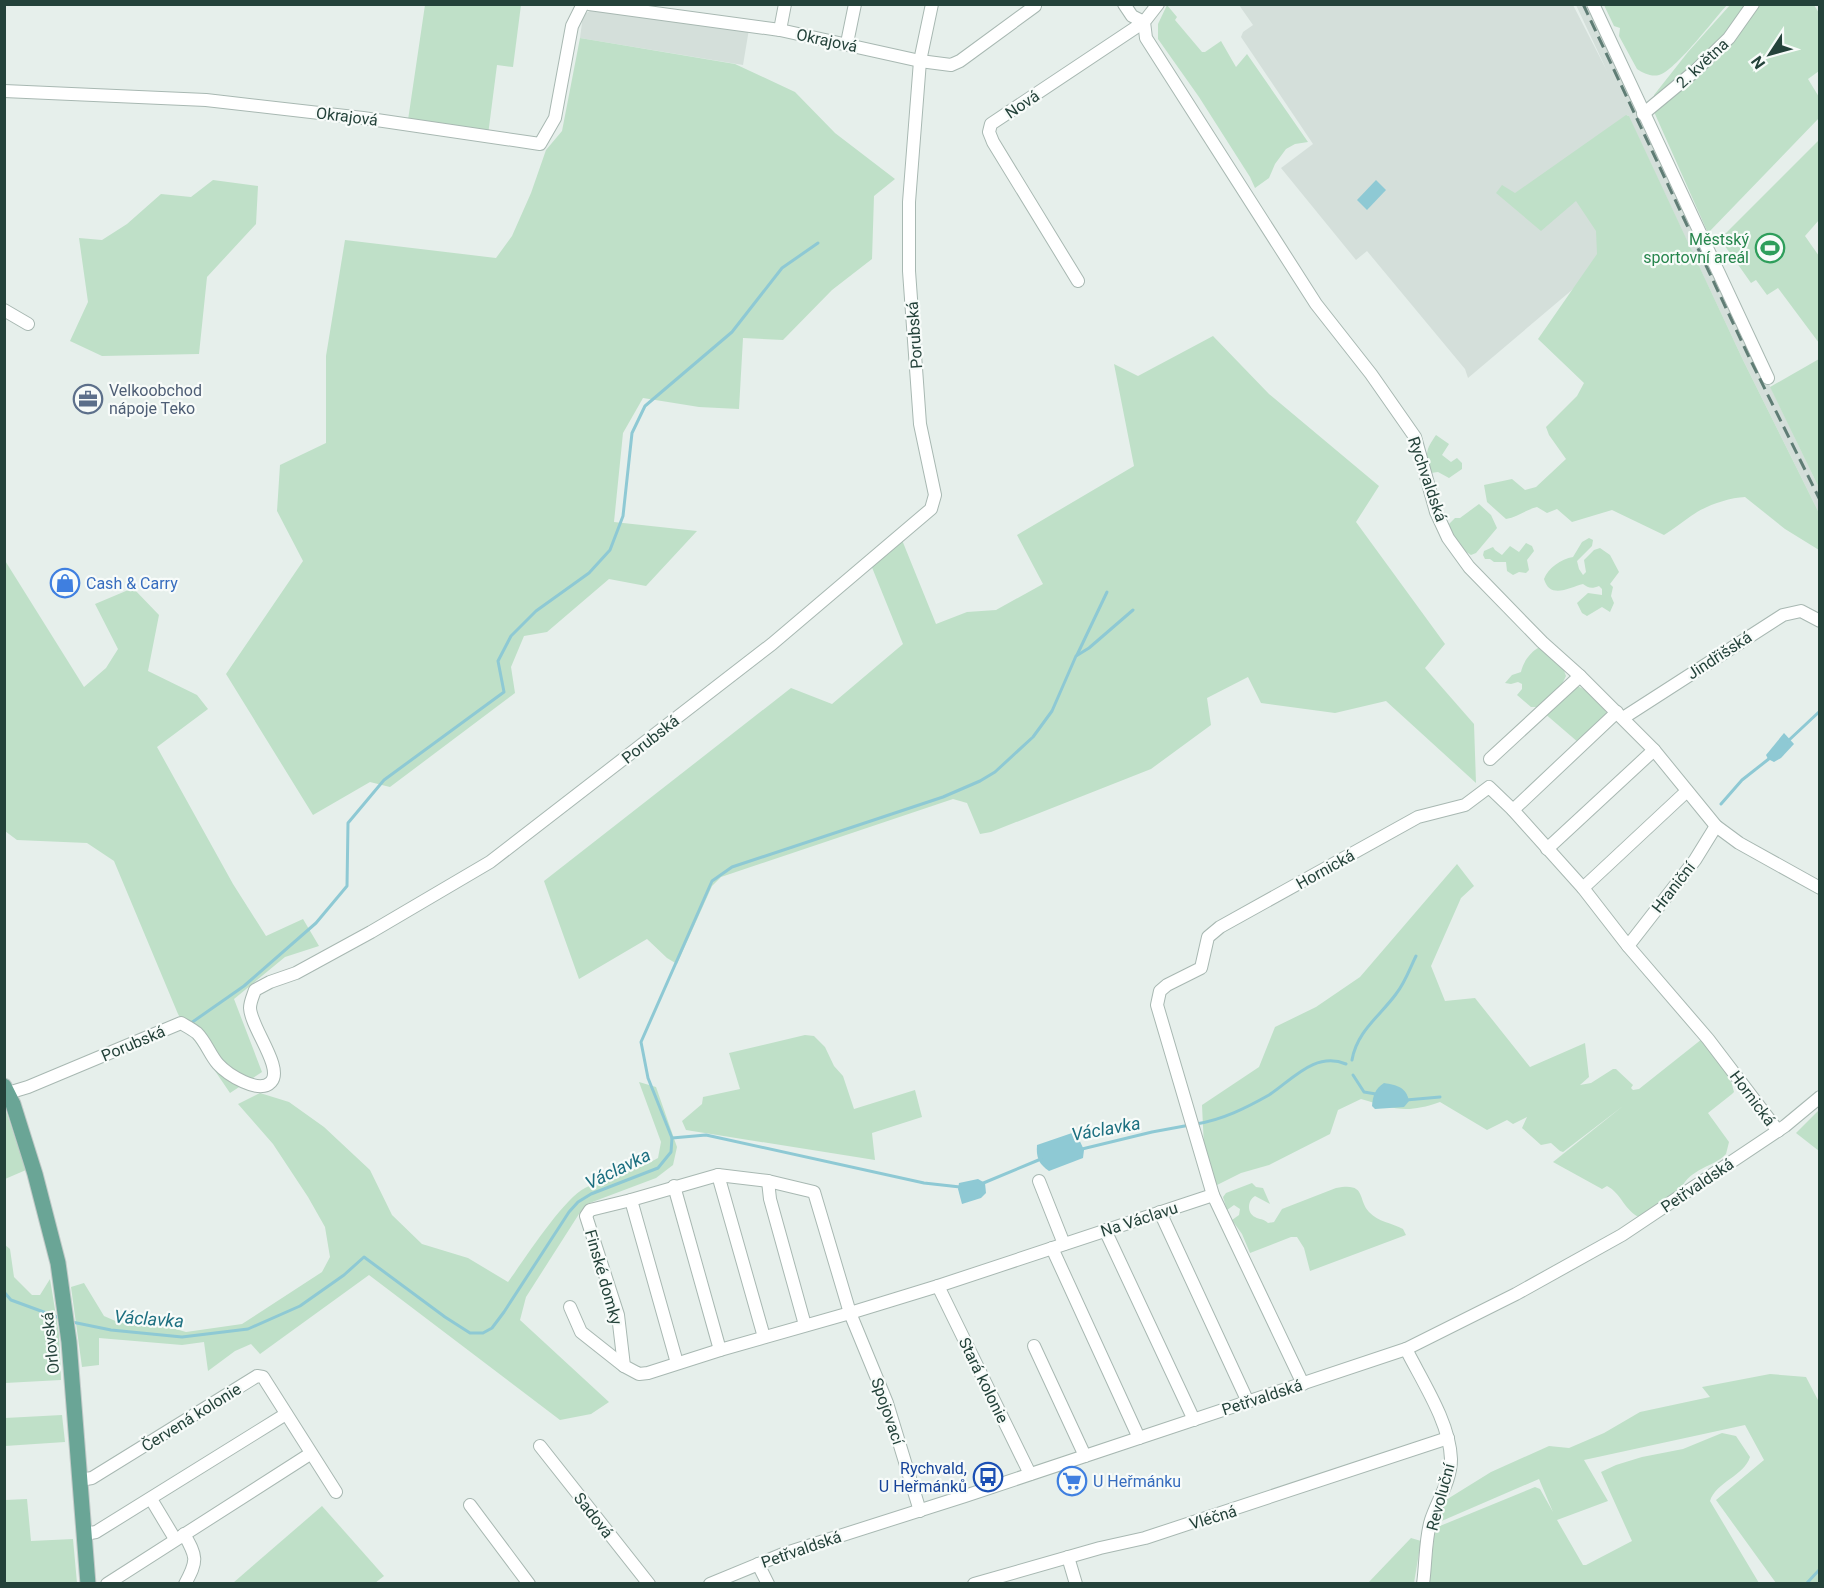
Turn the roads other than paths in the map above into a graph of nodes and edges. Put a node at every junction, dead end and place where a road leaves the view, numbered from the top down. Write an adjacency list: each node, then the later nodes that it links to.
1 (583, 4): 16 (street, Okrajová)
2 (590, 4): 11 (street, Okrajová)
3 (784, 4): 13 (street)
4 (855, 4): 14 (street)
5 (932, 4): 15 (street, Porubská)
6 (1124, 4): 12 (street, Rychvaldská)
7 (1158, 4): 12 (street)
8 (1593, 4): 17 (street)
9 (1753, 4): 17 (street, 2. května)
10 (1035, 6): 15 (street)
11 (644, 8): 13 (street, Okrajová)
12 (1144, 22): 18 (street, Nová); 23 (street, Rychvaldská)
13 (780, 30): 14 (street, Okrajová)
14 (847, 43): 15 (street, Okrajová)
15 (920, 61): 34 (street, Porubská)
16 (4, 91)
17 (1643, 114): 21 (street)
18 (1078, 281)
19 (4, 310): 20 (street)
20 (28, 324)
21 (1768, 378)
22 (1820, 621): 24 (street, Jindřišská)
23 (1580, 676): 24 (street, Rychvaldská); 26 (street)
24 (1620, 715): 25 (street, Rychvaldská); 28 (street, Jindřišská)
25 (1654, 750): 27 (street, Rychvaldská); 30 (street)
26 (1490, 759)
27 (1687, 791): 29 (street, Rychvaldská); 31 (street)
28 (1513, 810): 30 (street, Hornická); 41 (street, Hornická)
29 (1716, 826): 32 (street, Rychvaldská); 33 (street, Hraniční)
30 (1547, 849): 31 (street, Hornická)
31 (1583, 888): 33 (street, Hornická)
32 (1820, 888)
33 (1628, 946): 36 (street, Hornická)
34 (8, 1094): 67 (main road, Orlovská)
35 (1820, 1097): 36 (street)
36 (1778, 1131): 53 (street, Petřvaldská)
37 (718, 1175): 38 (street, Finské domky); 40 (street, Finské domky); 51 (street)
38 (768, 1181): 49 (street, Finské domky); 50 (street)
39 (1039, 1181): 45 (street)
40 (674, 1186): 42 (street, Finské domky); 54 (street)
41 (1214, 1195): 43 (street, Na Václavu); 57 (street, Hornická)
42 (631, 1200): 55 (street); 56 (street, Finské domky)
43 (1160, 1212): 44 (street, Na Václavu); 58 (street)
44 (1105, 1230): 45 (street, Na Václavu); 60 (street)
45 (1064, 1244): 46 (street, Na Václavu)
46 (1052, 1248): 47 (street, Na Václavu); 61 (street)
47 (938, 1286): 49 (street); 66 (street, Stará kolonie)
48 (570, 1307): 56 (street)
49 (850, 1313): 50 (street); 71 (street, Spojovací)
50 (805, 1325): 51 (street)
51 (764, 1337): 54 (street)
52 (1034, 1346): 65 (street)
53 (1406, 1349): 57 (street, Petřvaldská); 62 (street, Revoluční)
54 (720, 1350): 55 (street)
55 (677, 1363): 56 (street)
56 (624, 1366)
57 (1303, 1384): 58 (street, Petřvaldská)
58 (1248, 1402): 60 (street, Petřvaldská)
59 (286, 1414): 64 (street, Červená kolonie); 67 (street, Červená kolonie); 69 (street)
60 (1194, 1420): 61 (street, Petřvaldská)
61 (1139, 1438): 65 (street, Petřvaldská)
62 (1448, 1438): 74 (street, Vléčná); 85 (street, Revoluční)
63 (540, 1446): 81 (street, Sadová)
64 (310, 1454): 68 (street, Červená kolonie); 73 (street)
65 (1085, 1456): 66 (street, Petřvaldská)
66 (1030, 1474): 71 (street, Petřvaldská)
67 (80, 1480): 72 (main road, Orlovská)
68 (336, 1492)
69 (151, 1499): 72 (street); 73 (street)
70 (470, 1505): 80 (street)
71 (920, 1511): 75 (street, Petřvaldská)
72 (85, 1534): 77 (main road, Orlovská)
73 (180, 1536): 78 (street); 79 (street)
74 (1068, 1557): 83 (street, Vléčná); 84 (street)
75 (758, 1564): 76 (street, Petřvaldská); 82 (street)
76 (717, 1582)
77 (88, 1584)
78 (107, 1584)
79 (185, 1584)
80 (530, 1584)
81 (649, 1584)
82 (768, 1584)
83 (974, 1584)
84 (1076, 1584)
85 (1424, 1584)

